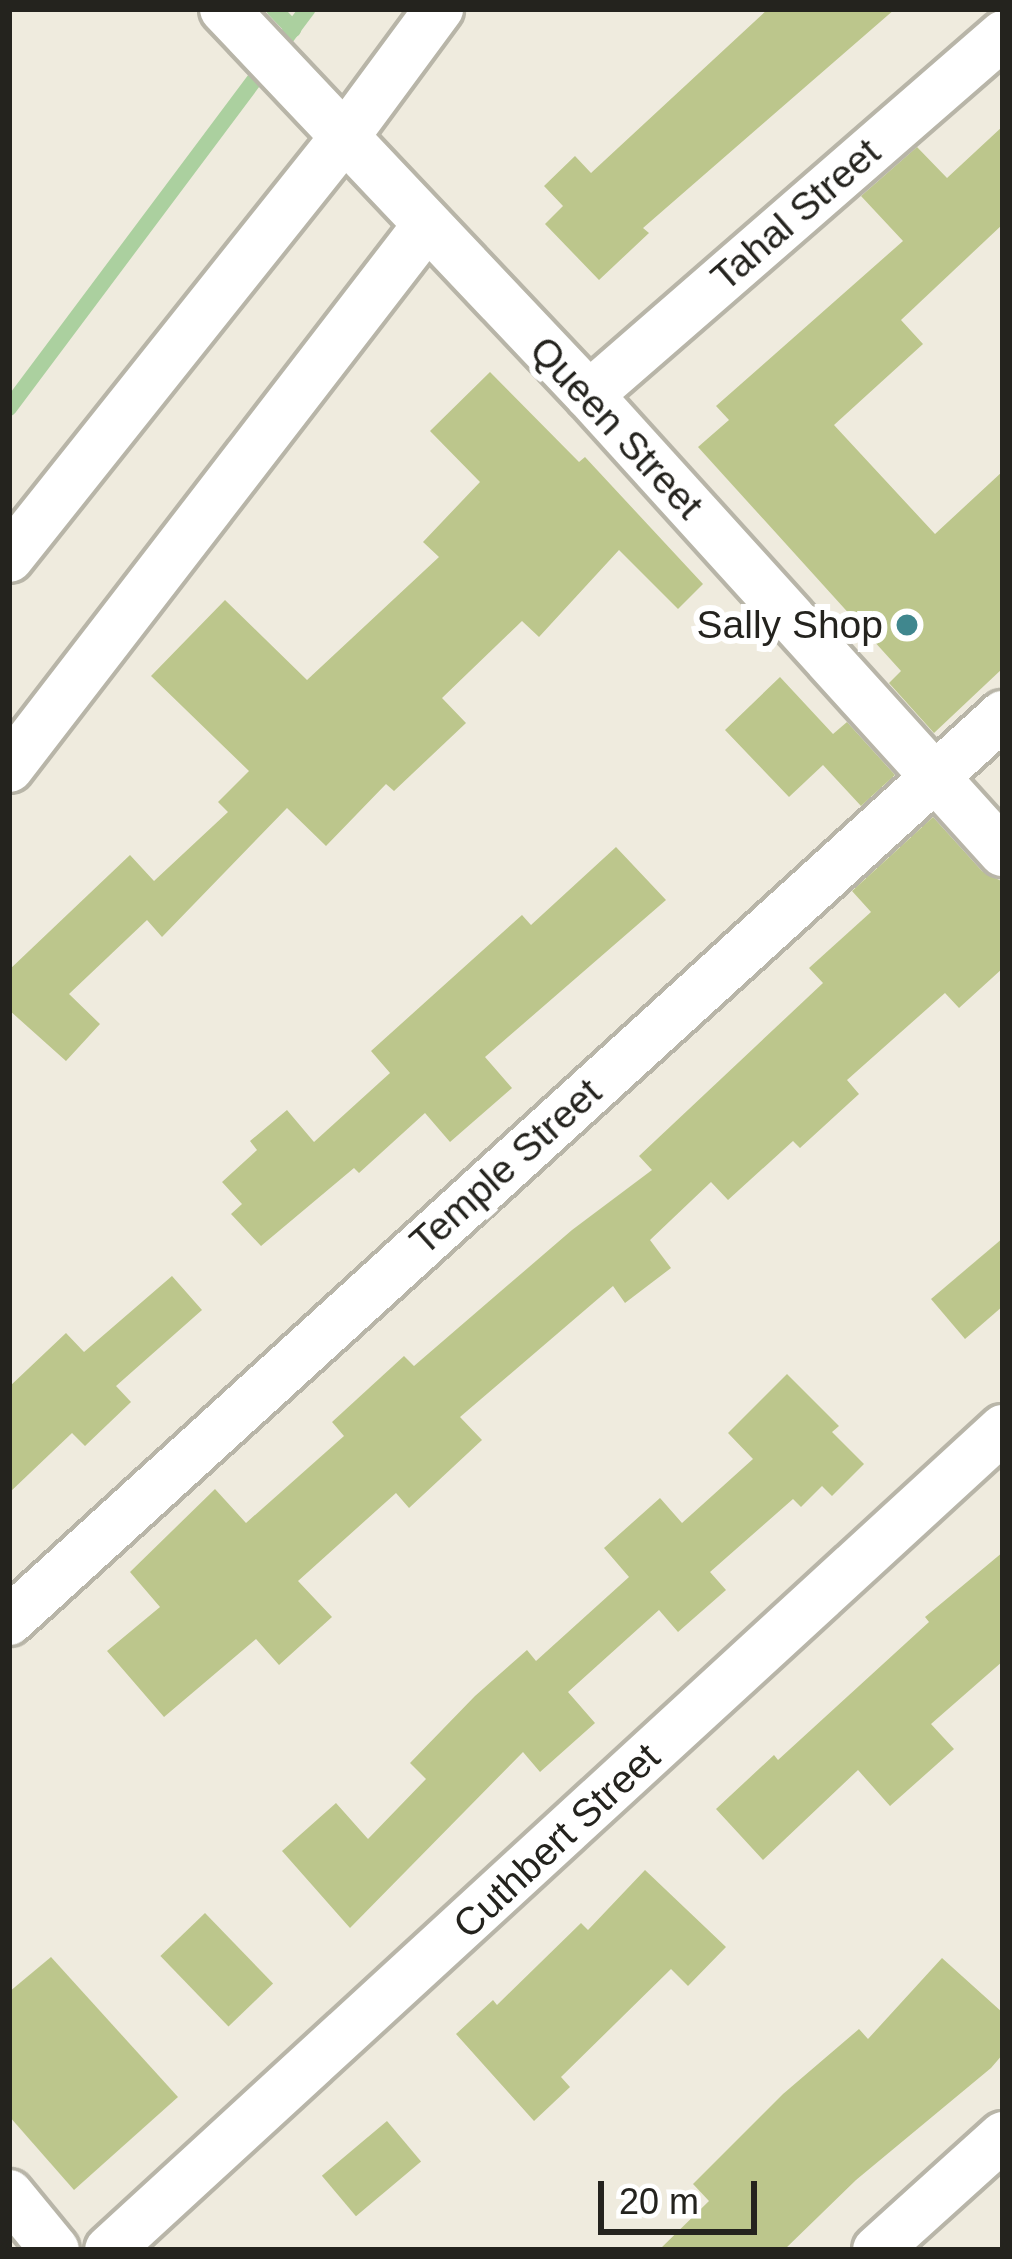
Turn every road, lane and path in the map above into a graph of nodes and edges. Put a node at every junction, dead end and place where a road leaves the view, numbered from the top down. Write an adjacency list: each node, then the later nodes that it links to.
1 (439, 9): 4 (street)
2 (233, 18): 4 (street, Queen Street)
3 (1003, 35): 6 (street, Tahal Street)
4 (346, 135): 5 (street, Queen Street); 7 (street)
5 (427, 225): 6 (street, Queen Street); 9 (street)
6 (589, 395): 10 (street, Queen Street)
7 (14, 539)
8 (1003, 715): 10 (street, Temple Street)
9 (9, 767)
10 (933, 776): 11 (street, Queen Street); 13 (street, Temple Street)
11 (1003, 852)
12 (1003, 1429): 17 (street, Cuthbert Street)
13 (9, 1621)
14 (1003, 2136): 18 (street)
15 (9, 2194): 16 (street)
16 (56, 2250)
17 (109, 2250)
18 (878, 2250)

